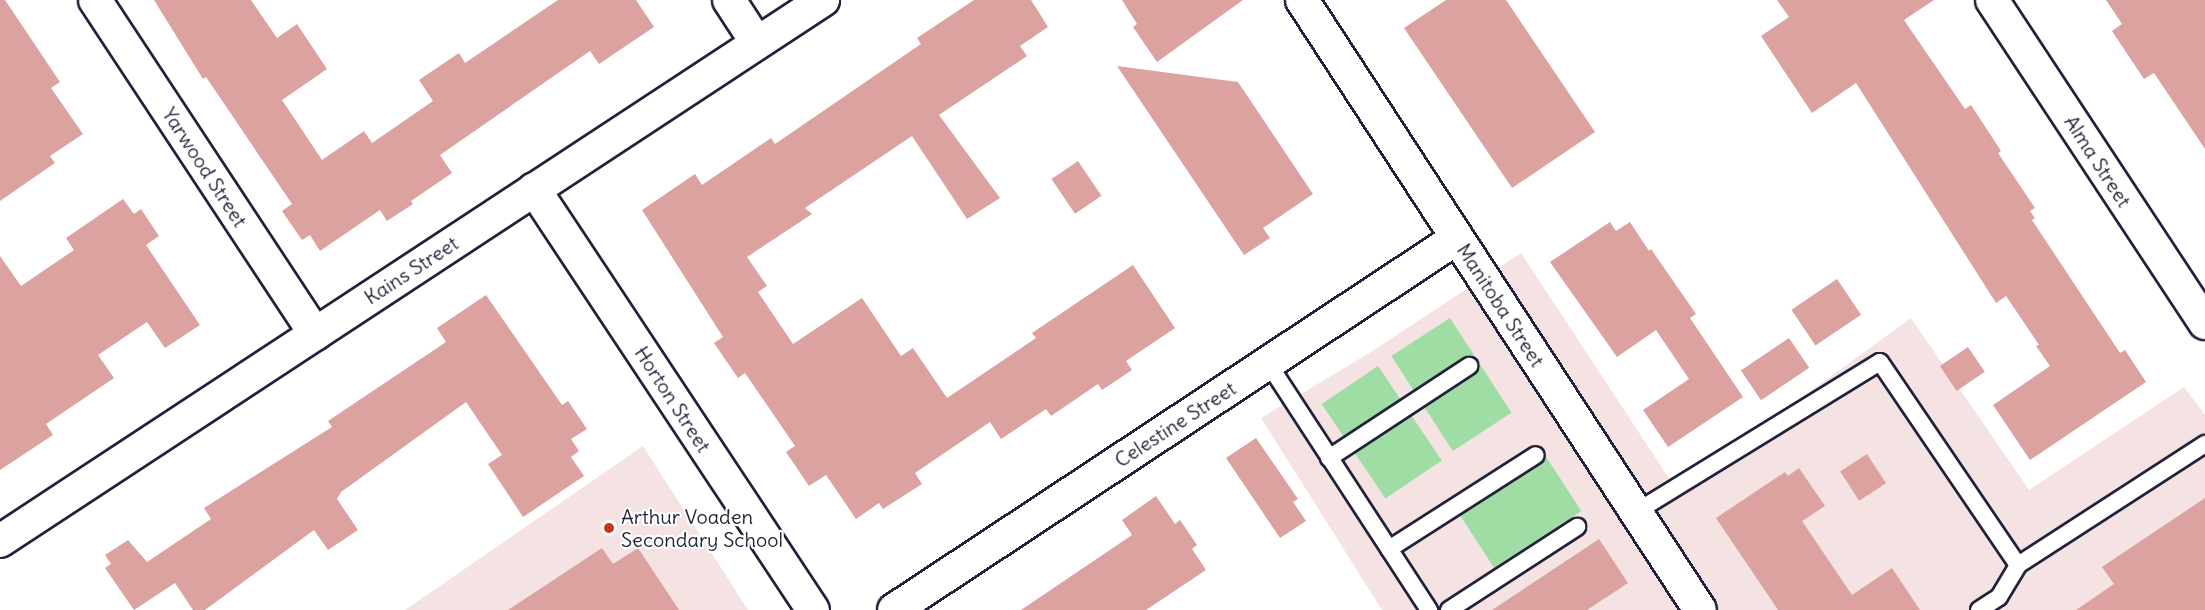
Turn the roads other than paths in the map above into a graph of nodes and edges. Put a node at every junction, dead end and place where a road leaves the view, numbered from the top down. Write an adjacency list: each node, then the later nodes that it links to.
1 (95, 0): 10 (street, Yarwood Street)
2 (729, 0): 6 (street)
3 (823, 0): 6 (street, Kains Street)
4 (1302, 0): 8 (street, Manitoba Street)
5 (1992, 0): 9 (street, Alma Street)
6 (757, 43): 7 (street, Kains Street)
7 (534, 189): 10 (street, Kains Street); 21 (street, Horton Street)
8 (1457, 238): 11 (street, Celestine Street); 16 (street, Manitoba Street)
9 (2205, 322)
10 (315, 334): 18 (street, Kains Street)
11 (1268, 363): 15 (lane); 22 (street, Celestine Street)
12 (1470, 366): 15 (lane)
13 (2205, 444): 20 (lane)
14 (1536, 455): 19 (lane)
15 (1329, 458): 19 (lane)
16 (1636, 512): 20 (lane); 25 (street, Manitoba Street)
17 (1577, 526): 24 (lane)
18 (0, 541)
19 (1389, 549): 23 (lane)
20 (2018, 566): 26 (lane)
21 (813, 610)
22 (894, 610)
23 (1429, 610)
24 (1449, 610)
25 (1700, 610)
26 (1979, 610)

